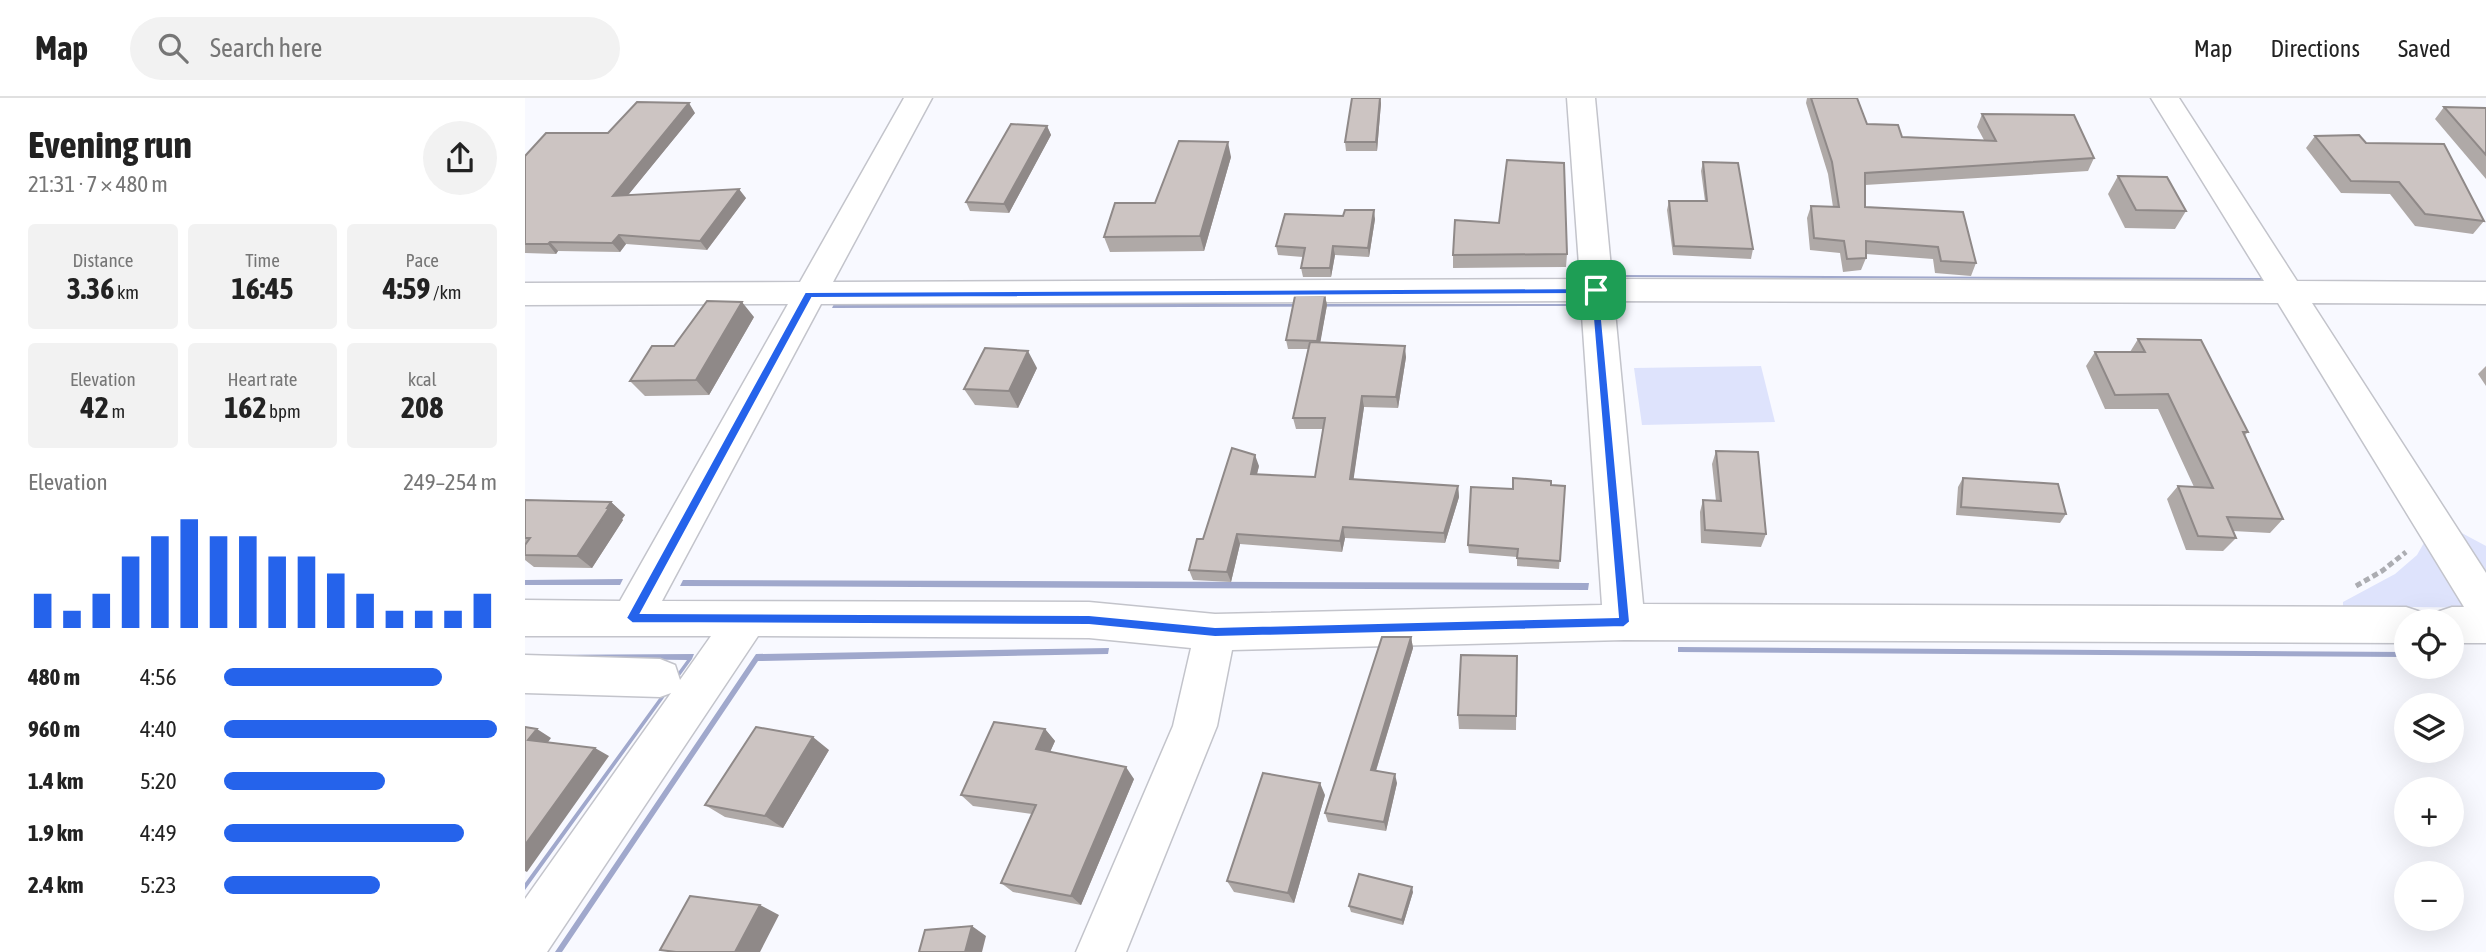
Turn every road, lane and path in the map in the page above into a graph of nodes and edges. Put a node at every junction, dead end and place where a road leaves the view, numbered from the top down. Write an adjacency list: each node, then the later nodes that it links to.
1 (918, 98): 8 (street)
2 (1581, 98): 4 (street)
3 (2165, 98): 5 (street)
4 (1596, 290): 5 (street); 8 (street); 15 (street)
5 (2288, 292): 6 (street); 9 (street)
6 (2486, 293)
7 (525, 294): 8 (street)
8 (809, 295): 13 (street)
9 (2412, 488): 10 (path); 11 (street)
10 (2345, 591)
11 (2486, 607)
12 (525, 618): 13 (street)
13 (632, 618): 14 (street)
14 (747, 619): 19 (street); 21 (street)
15 (1624, 622): 16 (street); 19 (street)
16 (2394, 625)
17 (2464, 625): 18 (street)
18 (2486, 625)
19 (1215, 632): 23 (street)
20 (525, 674): 21 (street)
21 (682, 679): 22 (street)
22 (525, 940)
23 (1101, 952)

